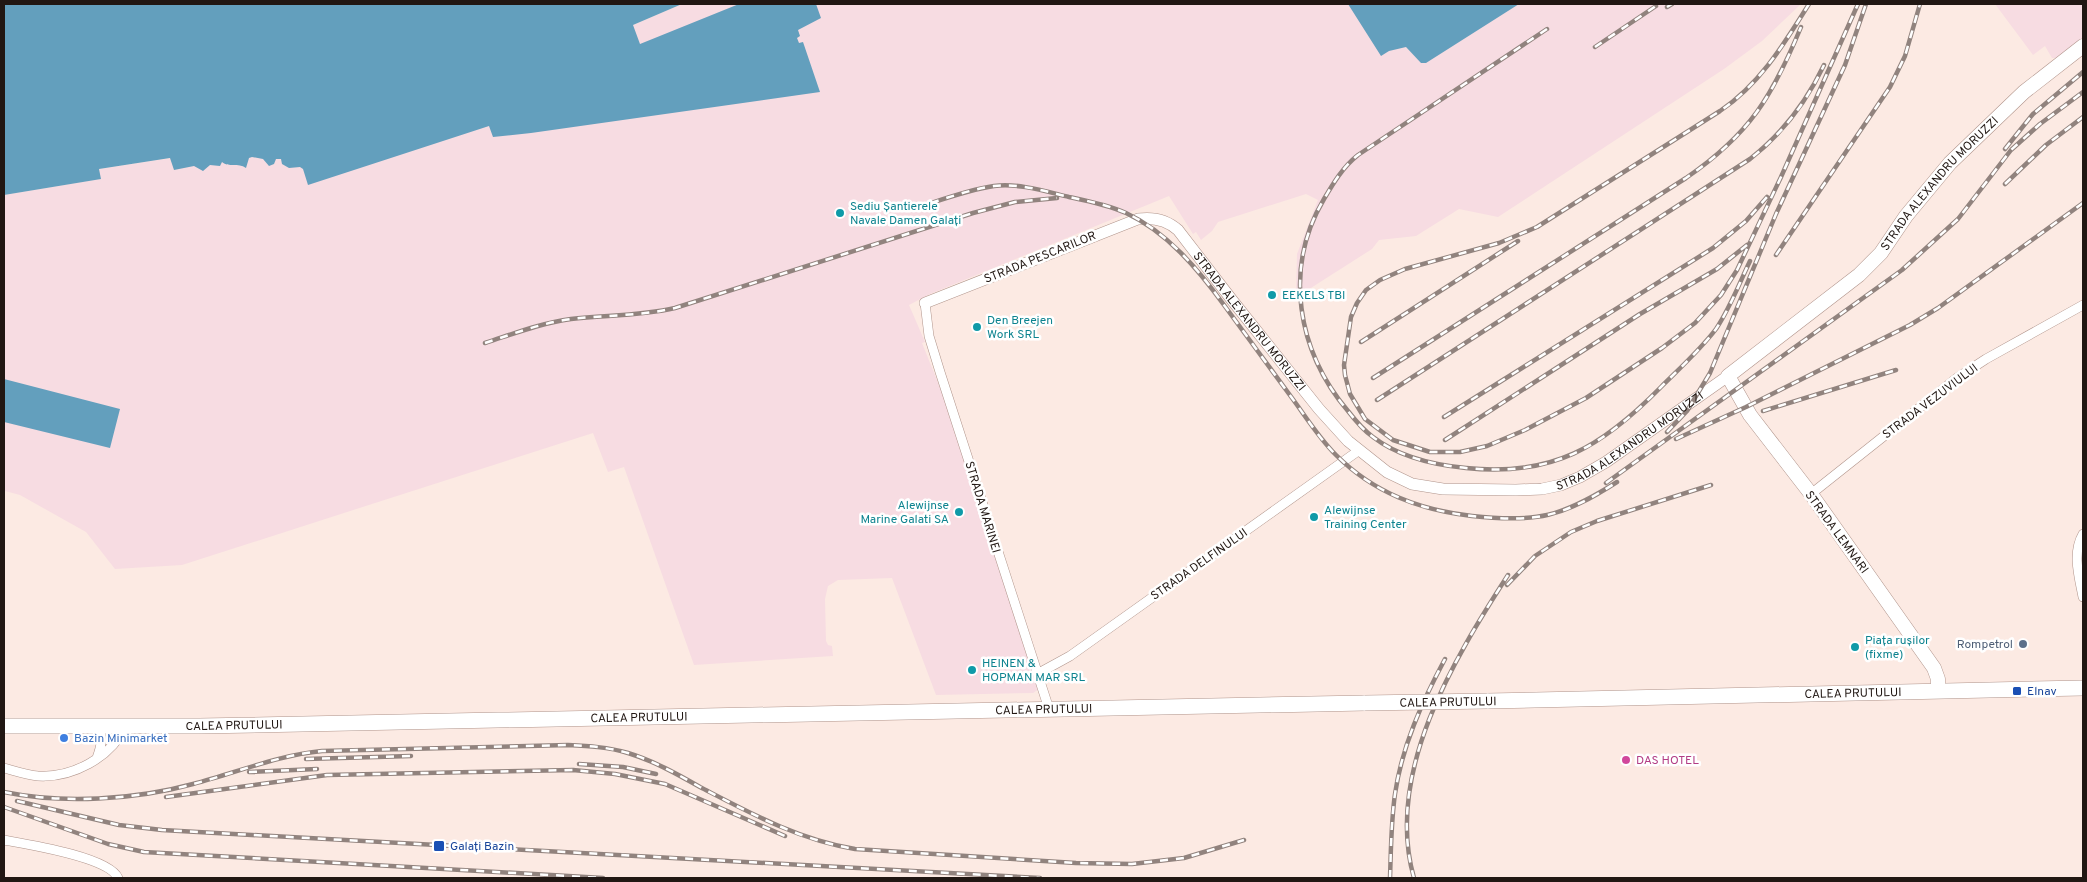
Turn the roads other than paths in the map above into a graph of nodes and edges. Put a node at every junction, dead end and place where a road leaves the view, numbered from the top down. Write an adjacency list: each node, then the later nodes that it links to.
1 (2083, 46): 5 (main road, STRADA ALEXANDRU MORUZZI)
2 (1157, 219): 3 (street, STRADA PESCARILOR); 6 (street, STRADA ALEXANDRU MORUZZI)
3 (925, 303): 10 (street, STRADA MARINEI)
4 (2083, 305): 7 (street, STRADA VEZUVIULUI)
5 (1728, 376): 6 (street, STRADA ALEXANDRU MORUZZI); 7 (main road, STRADA LEMNARI)
6 (1358, 451): 10 (street, STRADA DELFINULUI)
7 (1810, 494): 12 (main road, STRADA LEMNARI)
8 (2083, 534): 9 (street)
9 (2083, 597)
10 (1039, 673): 13 (street, STRADA MARINEI)
11 (2083, 688): 12 (highway, CALEA PRUTULUI)
12 (1938, 691): 13 (highway, CALEA PRUTULUI, bridge)
13 (1049, 709): 17 (highway, CALEA PRUTULUI)
14 (4, 718): 17 (highway)
15 (4, 726): 16 (highway, CALEA PRUTULUI)
16 (99, 727): 17 (highway, CALEA PRUTULUI); 18 (street)
17 (125, 727): 18 (street)
18 (96, 758): 19 (street)
19 (4, 768)
20 (4, 840): 21 (street)
21 (118, 878)

